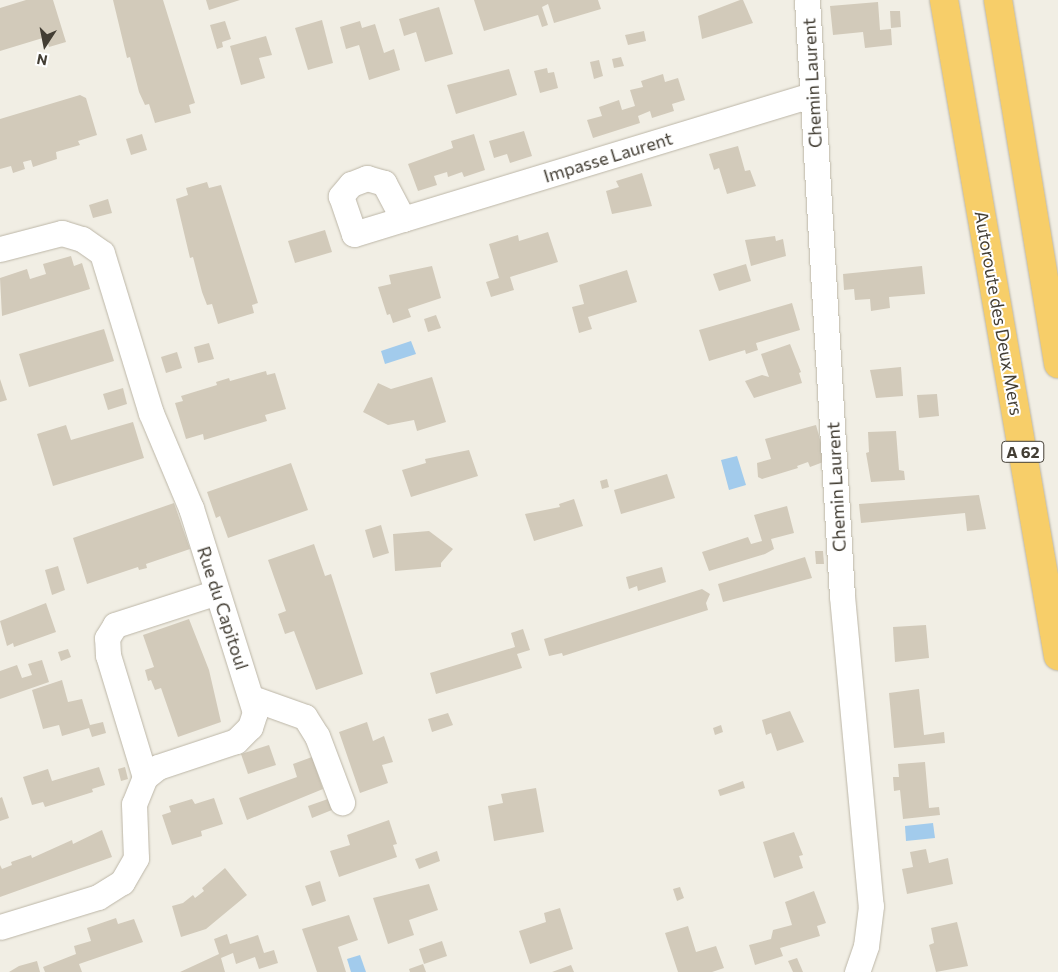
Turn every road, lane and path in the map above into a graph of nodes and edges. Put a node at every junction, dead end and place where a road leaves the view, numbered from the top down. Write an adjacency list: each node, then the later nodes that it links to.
1 (807, 0): 4 (street, Chemin Laurent)
2 (944, 0): 9 (highway, Autoroute des Deux Mers / A 62)
3 (998, 0): 7 (highway)
4 (812, 95): 5 (street, Impasse Laurent); 14 (street, Chemin Laurent)
5 (403, 219)
6 (0, 249): 8 (street, Rue du Capitoul)
7 (1058, 364)
8 (217, 592): 10 (street, Rue du Capitoul); 11 (street)
9 (1058, 656)
10 (252, 698): 11 (street, Rue du Capitoul); 12 (street)
11 (146, 777): 13 (street)
12 (342, 802)
13 (0, 927)
14 (857, 972)

